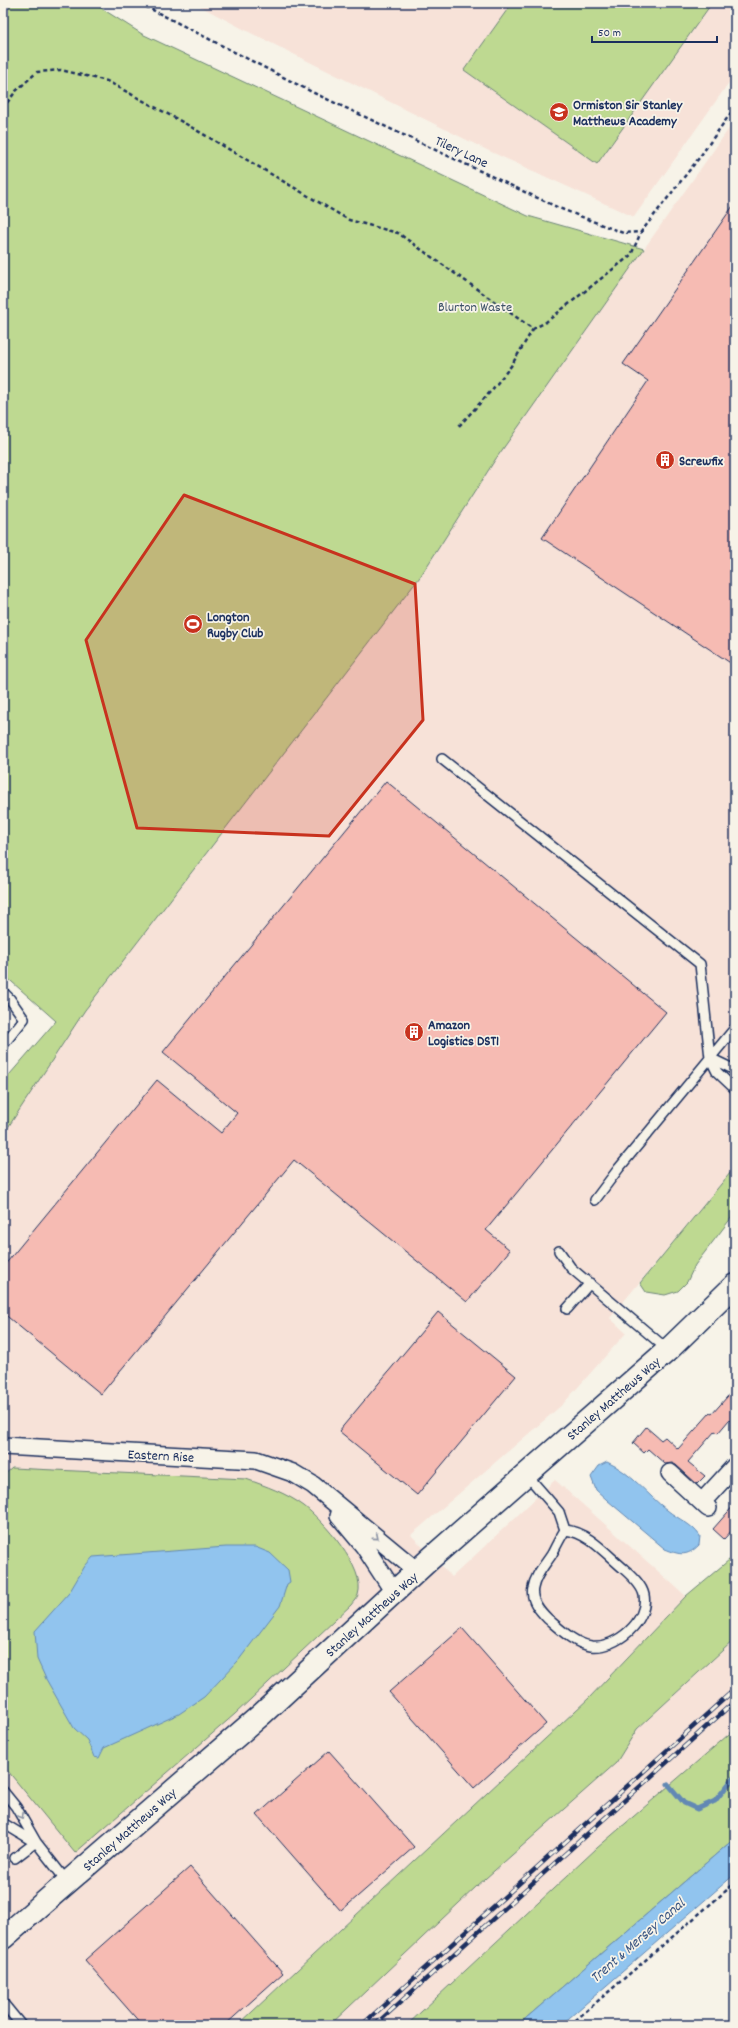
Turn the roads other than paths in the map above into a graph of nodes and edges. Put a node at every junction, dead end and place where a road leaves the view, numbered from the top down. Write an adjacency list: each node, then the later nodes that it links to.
1 (442, 758): 5 (lane)
2 (3, 992): 4 (lane)
3 (735, 1028): 5 (lane)
4 (3, 1045)
5 (710, 1058): 6 (lane); 7 (lane); 8 (lane)
6 (735, 1070)
7 (735, 1089)
8 (595, 1200)
9 (559, 1251): 10 (lane)
10 (590, 1283): 12 (lane); 13 (lane)
11 (735, 1285): 13 (main road, Stanley Matthews Way)
12 (567, 1310)
13 (668, 1350): 17 (main road, Stanley Matthews Way)
14 (3, 1446): 18 (street, Eastern Rise)
15 (735, 1466): 16 (street)
16 (670, 1473)
17 (526, 1474): 19 (lane); 20 (main road, Stanley Matthews Way)
18 (313, 1485): 20 (street, Eastern Rise, one-way to 20); 21 (street, Eastern Rise)
19 (565, 1530): 19 (lane)
20 (417, 1571): 21 (main road, Stanley Matthews Way)
21 (394, 1592): 26 (main road, Stanley Matthews Way)
22 (3, 1791): 24 (lane, one-way to 24)
23 (3, 1824): 24 (lane)
24 (36, 1842): 25 (lane); 26 (lane)
25 (15, 1858)
26 (68, 1883): 27 (main road, Stanley Matthews Way)
27 (3, 1938)
28 (3, 2003): 29 (lane)
29 (21, 2025)

